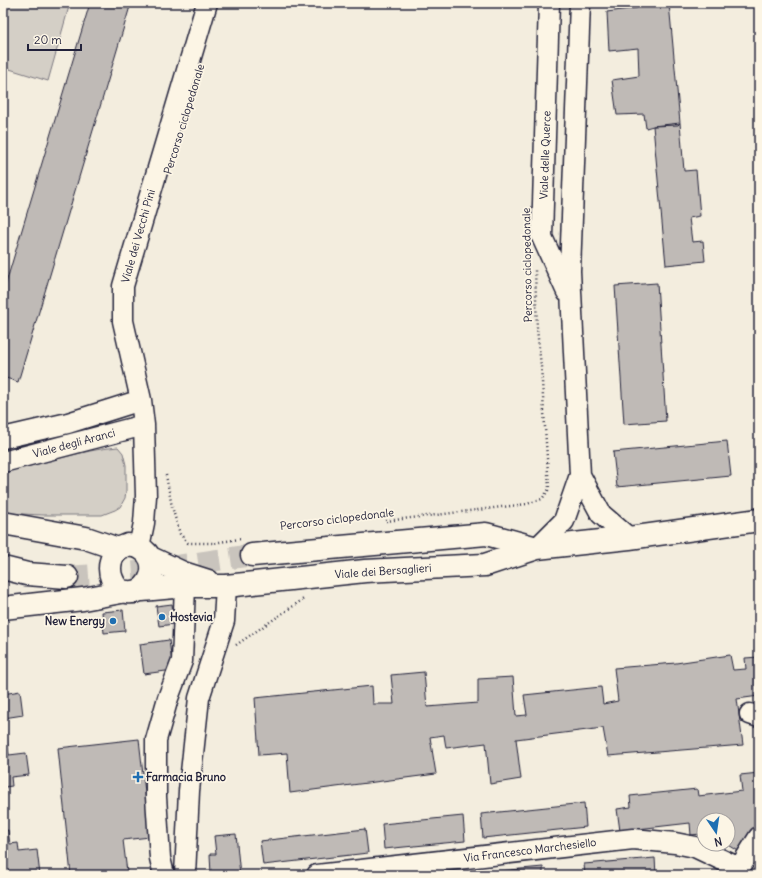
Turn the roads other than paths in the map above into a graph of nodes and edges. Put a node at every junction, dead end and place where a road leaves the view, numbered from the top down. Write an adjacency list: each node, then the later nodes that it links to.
1 (207, 3): 5 (street, Viale dei Vecchi Pini)
2 (549, 3): 4 (street, Viale delle Querce)
3 (580, 3): 4 (street, Viale delle Querce)
4 (571, 301): 9 (street, Viale delle Querce)
5 (141, 400): 6 (street, Viale dei Vecchi Pini); 7 (street, Viale degli Aranci)
6 (144, 425): 8 (street, Viale degli Aranci); 16 (street, Viale dei Vecchi Pini)
7 (3, 438)
8 (3, 462)
9 (580, 475): 12 (street, Viale delle Querce); 14 (street, Viale delle Querce)
10 (759, 520): 12 (main road, Viale dei Bersaglieri)
11 (3, 523): 15 (main road)
12 (629, 538): 14 (main road, Viale dei Bersaglieri)
13 (248, 547): 14 (main road, Viale dei Bersaglieri)
14 (537, 548): 20 (main road, Viale dei Bersaglieri)
15 (118, 549): 16 (main road); 21 (main road)
16 (145, 552): 20 (main road); 21 (main road)
17 (3, 568): 18 (main road)
18 (67, 577)
19 (185, 586): 20 (main road, Viale dei Bersaglieri); 21 (main road, Viale dei Bersaglieri); 23 (street)
20 (226, 586): 24 (street)
21 (132, 591): 22 (main road, Viale dei Bersaglieri)
22 (3, 608)
23 (168, 698): 24 (street); 27 (street)
24 (199, 698): 28 (street)
25 (759, 837): 26 (street, Via Francesco Marchesiello)
26 (737, 871): 29 (street, Via Francesco Marchesiello)
27 (164, 875)
28 (185, 875)
29 (316, 875)

